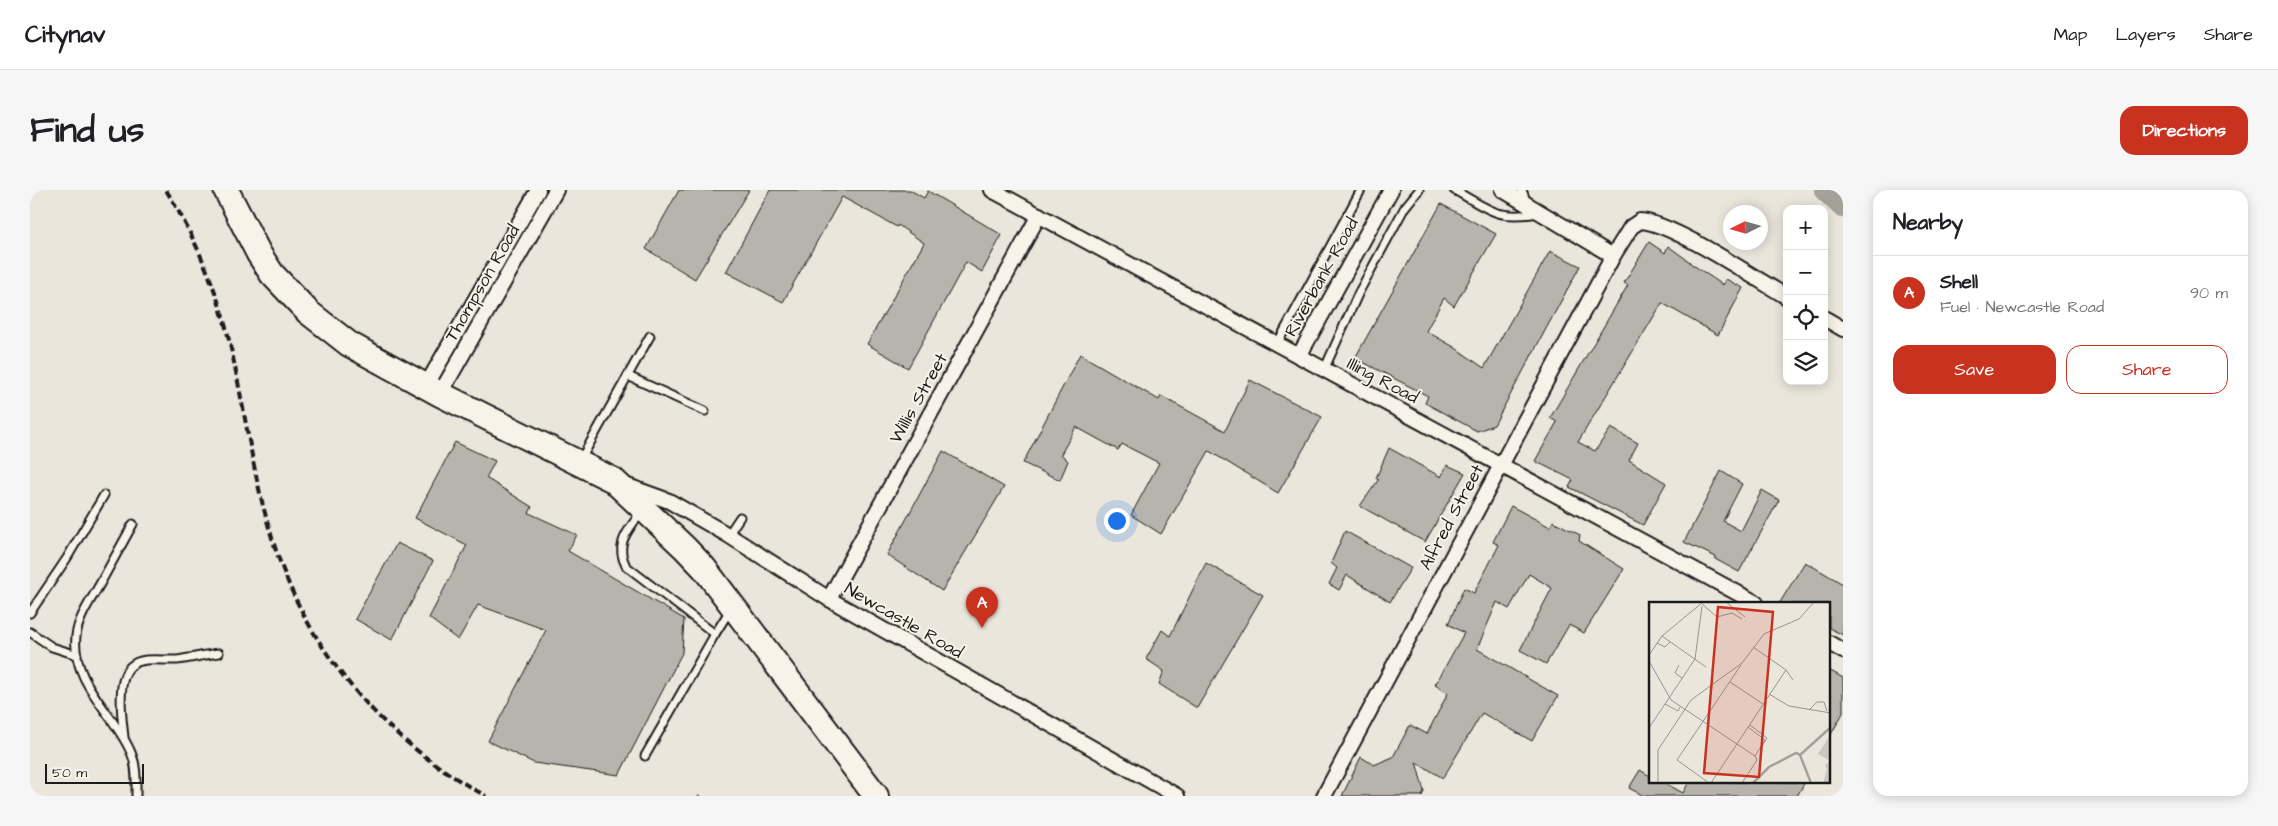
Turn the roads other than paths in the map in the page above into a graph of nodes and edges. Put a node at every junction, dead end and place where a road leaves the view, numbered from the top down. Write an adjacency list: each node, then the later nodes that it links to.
1 (226, 190): 23 (highway)
2 (538, 190): 23 (street, Thompson Road)
3 (556, 190): 23 (street, Thompson Road)
4 (992, 190): 13 (street, Illing Road)
5 (1361, 190): 19 (lane)
6 (1391, 190): 20 (street, Riverbank Road)
7 (1419, 190): 21 (lane)
8 (1454, 190): 12 (lane)
9 (1503, 190): 11 (street)
10 (1522, 190): 11 (lane)
11 (1527, 203): 12 (street)
12 (1542, 212): 14 (street)
13 (1039, 216): 19 (street, Illing Road); 33 (street, Willis Street)
14 (1613, 256): 15 (street); 26 (street, Alfred Street)
15 (1785, 295)
16 (1828, 320): 17 (street)
17 (1843, 329)
18 (650, 336): 22 (lane)
19 (1277, 344): 20 (street, Illing Road)
20 (1299, 356): 21 (street, Illing Road)
21 (1324, 370): 26 (street, Illing Road)
22 (628, 376): 24 (lane); 25 (lane)
23 (433, 390): 25 (highway)
24 (705, 411)
25 (578, 464): 27 (highway)
26 (1500, 465): 34 (street, Illing Road); 48 (street, Alfred Street)
27 (613, 480): 29 (highway); 32 (street, Newcastle Road)
28 (104, 495): 36 (lane)
29 (643, 509): 35 (highway); 38 (lane)
30 (740, 517): 32 (lane)
31 (133, 524): 42 (lane)
32 (728, 535): 33 (street, Newcastle Road)
33 (829, 599): 47 (street, Newcastle Road)
34 (1752, 602)
35 (732, 606): 38 (lane); 46 (highway)
36 (30, 613)
37 (30, 632): 42 (lane)
38 (715, 634): 44 (lane)
39 (1830, 644): 40 (street)
40 (1843, 651)
41 (219, 652): 43 (lane)
42 (76, 656): 43 (lane)
43 (124, 738): 45 (lane)
44 (646, 756)
45 (136, 796)
46 (876, 796)
47 (1177, 796)
48 (1324, 796)

